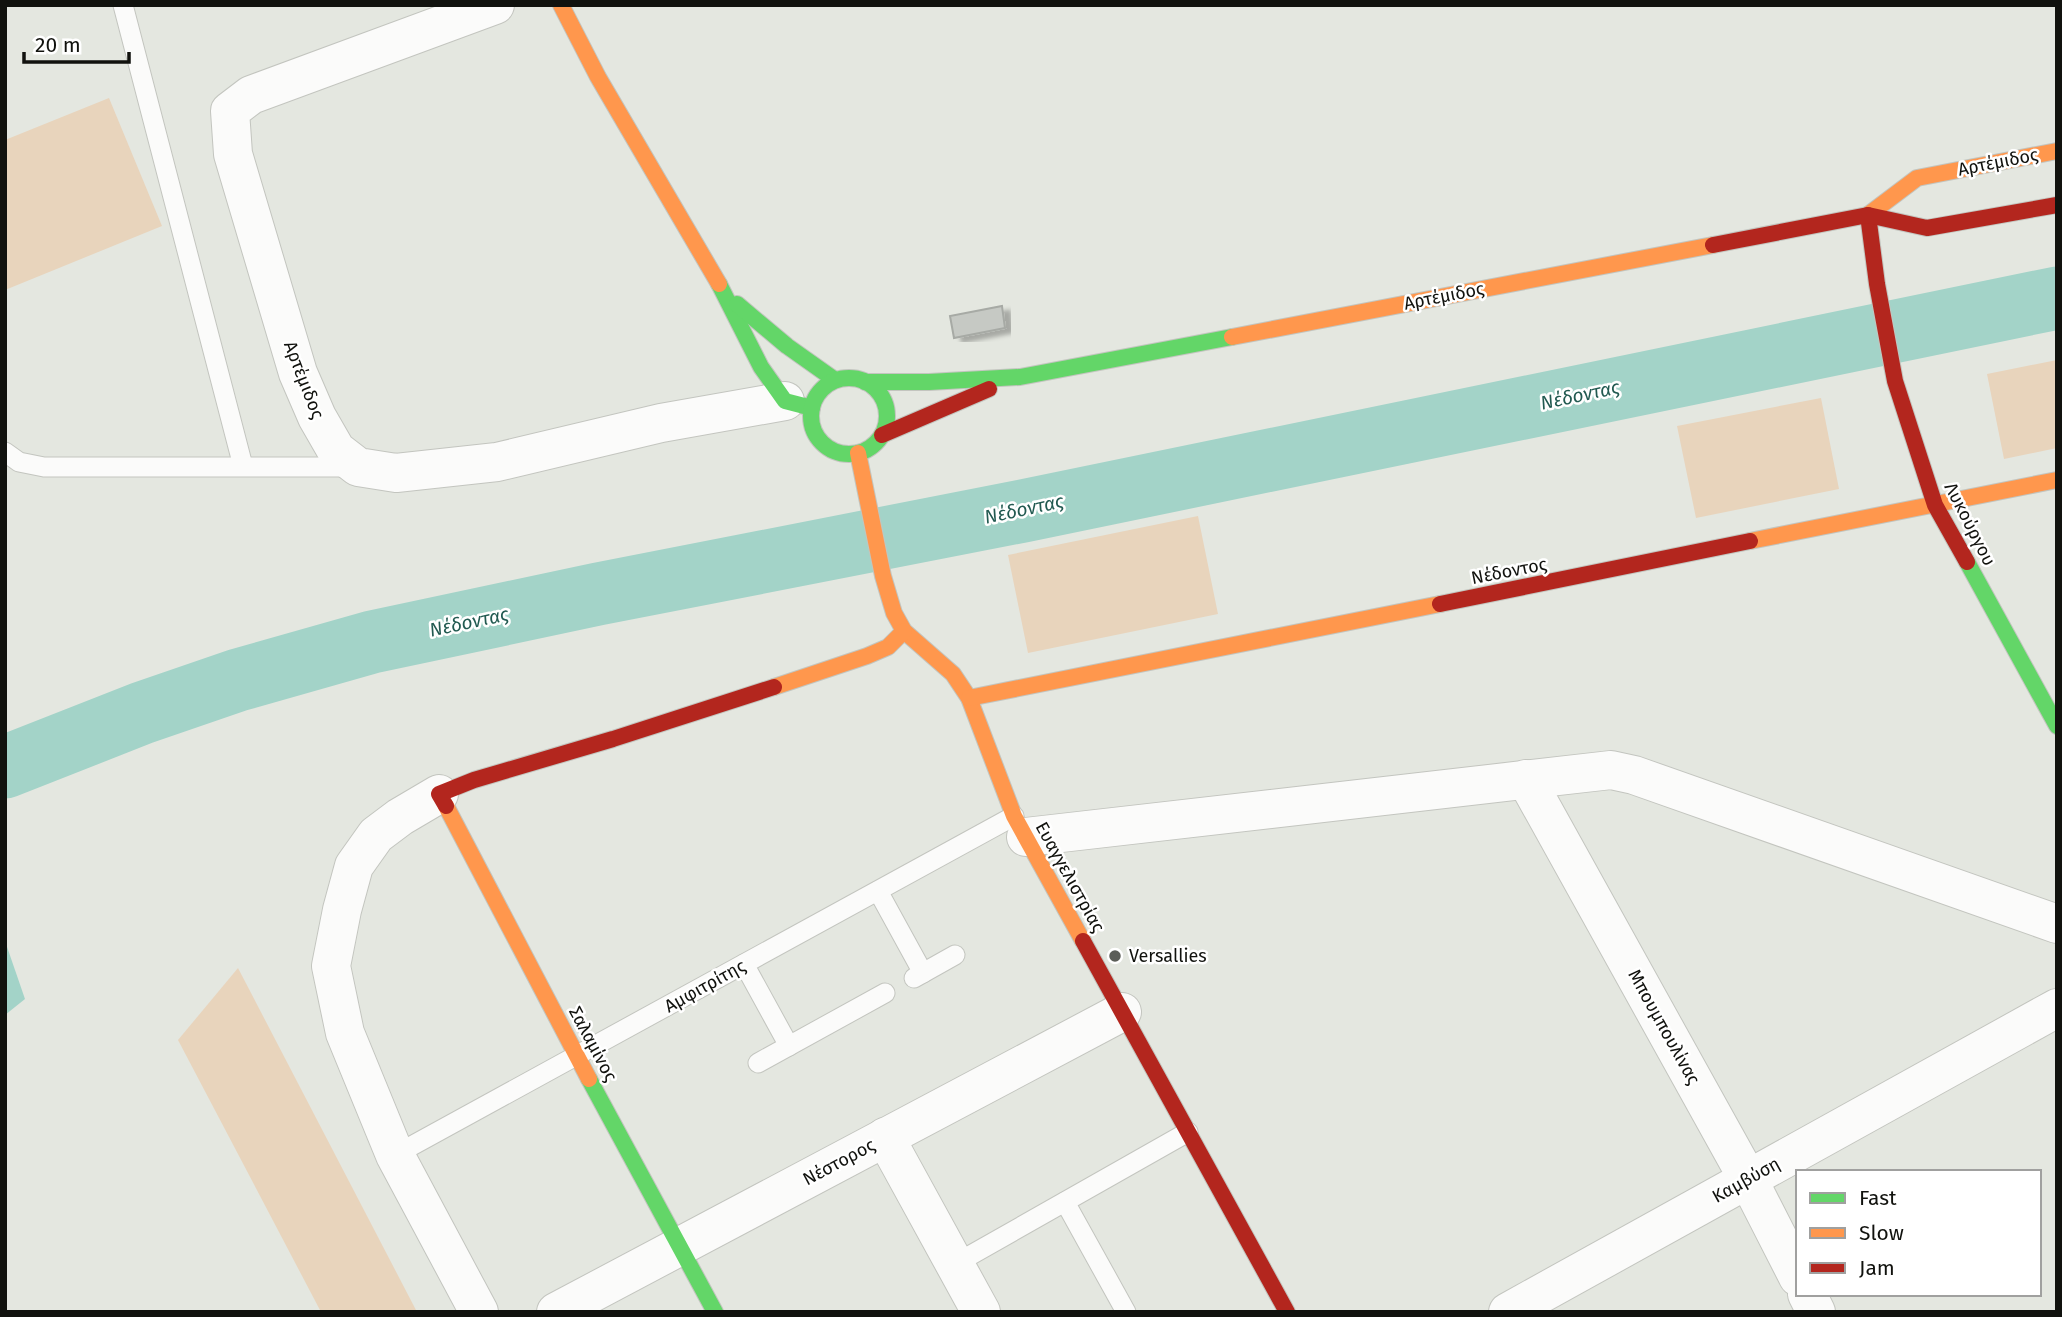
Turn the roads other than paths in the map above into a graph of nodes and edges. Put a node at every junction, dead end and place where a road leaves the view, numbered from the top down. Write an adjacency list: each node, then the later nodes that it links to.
1 (123, 5): 15 (lane)
2 (495, 5): 16 (street, Αρτέμιδος)
3 (561, 5): 7 (street)
4 (2057, 151): 6 (street, Αρτέμιδος)
5 (2057, 205): 6 (street, Αρτέμιδος)
6 (1868, 215): 8 (street, Αρτέμιδος); 18 (street, Λυκούργου)
7 (727, 296): 9 (street); 11 (street)
8 (1020, 377): 10 (street, Αρτέμιδος); 12 (street, Αρτέμιδος)
9 (835, 380): 10 (street, Αρτέμιδος); 11 (street)
10 (865, 382): 12 (street)
11 (798, 404): 14 (street); 16 (street)
12 (882, 435): 14 (street, Αρτέμιδος)
13 (5, 452): 15 (lane)
14 (858, 453): 19 (street, Ευαγγελιστρίας)
15 (243, 466): 16 (lane)
16 (358, 467)
17 (2057, 480): 18 (street, Νέδοντος)
18 (1935, 505): 20 (street, Νέδοντος); 21 (street, Λυκούργου)
19 (905, 631): 20 (street, Ευαγγελιστρίας); 23 (street)
20 (969, 698): 24 (street, Ευαγγελιστρίας)
21 (2057, 726)
22 (1526, 779): 24 (street); 26 (street); 38 (street, Μπουμπουλίνας)
23 (439, 794): 33 (street, Σαλαμίνος); 37 (street)
24 (1020, 826): 25 (lane, Αμφιτρίτης); 31 (street, Ευαγγελιστρίας)
25 (878, 891): 27 (lane); 28 (lane, Αμφιτρίτης)
26 (2057, 924)
27 (955, 955)
28 (744, 964): 32 (lane); 33 (lane, Αμφιτρίτης)
29 (885, 993): 32 (lane)
30 (2057, 1009): 38 (street, Καμβύση)
31 (1122, 1012): 35 (street, Ευαγγελιστρίας); 36 (street, Νέστορος)
32 (789, 1046): 34 (lane)
33 (577, 1056): 37 (lane, Αμφιτρίτης); 40 (street, Σαλαμίνος)
34 (758, 1063)
35 (1188, 1132): 39 (lane); 49 (street, Ευαγγελιστρίας)
36 (885, 1137): 40 (street, Νέστορος); 41 (street)
37 (395, 1155): 44 (street)
38 (1748, 1179): 42 (street, Μπουμπουλίνας); 50 (street, Καμβύση)
39 (1065, 1202): 41 (lane); 48 (lane)
40 (680, 1246): 45 (street, Νέστορος); 46 (street, Σαλαμίνος)
41 (955, 1264): 47 (street)
42 (1796, 1273)
43 (1808, 1296): 51 (street)
44 (479, 1312)
45 (556, 1312)
46 (715, 1312)
47 (981, 1312)
48 (1126, 1312)
49 (1287, 1312)
50 (1508, 1312)
51 (1816, 1312)

